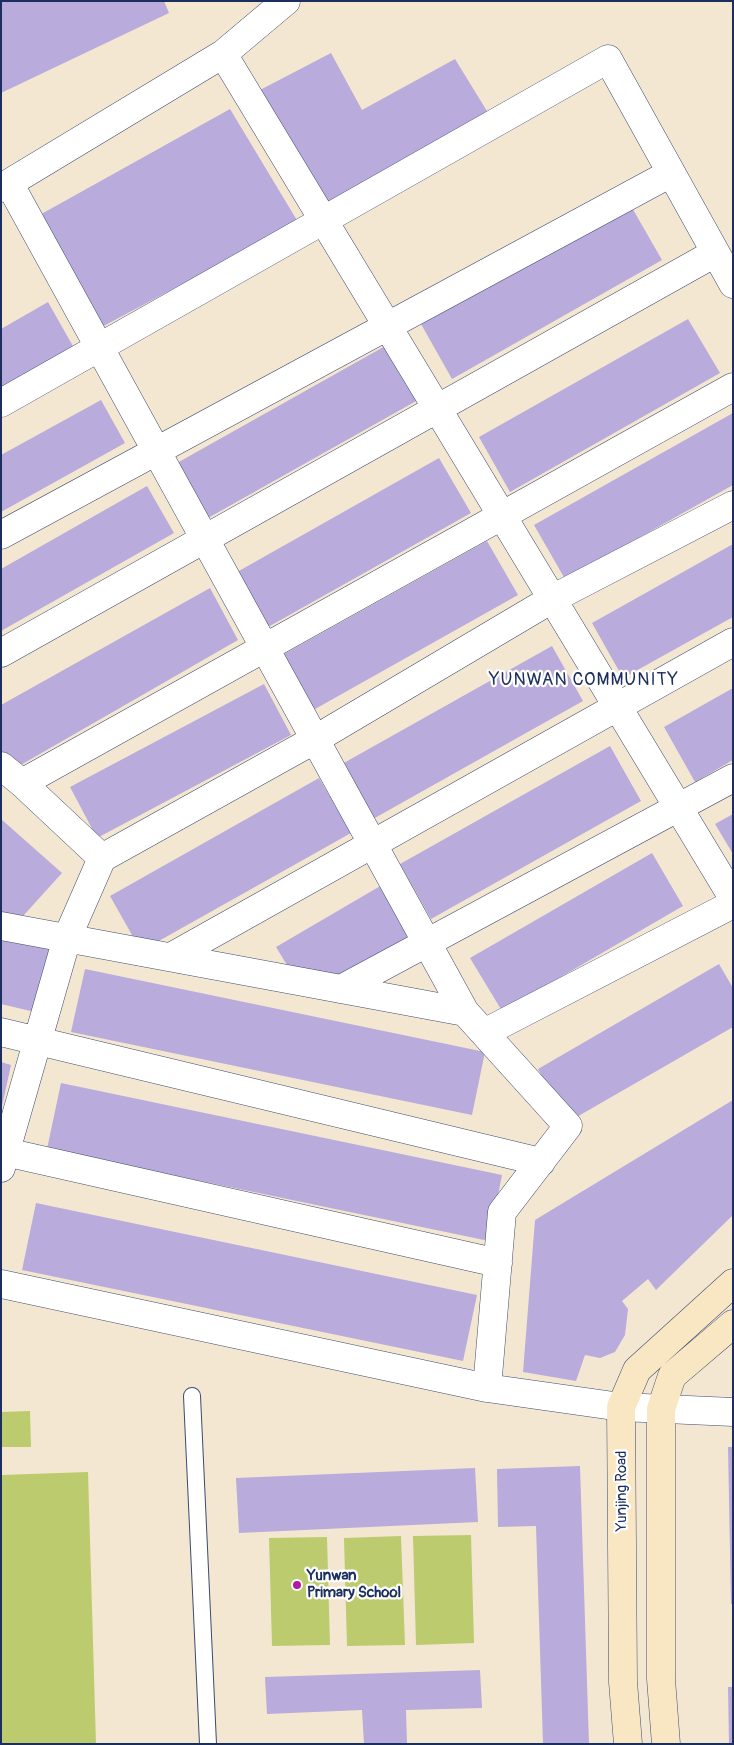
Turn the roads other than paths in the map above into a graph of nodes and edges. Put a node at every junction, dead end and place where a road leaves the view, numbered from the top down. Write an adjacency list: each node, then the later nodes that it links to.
1 (286, 1): 2 (street)
2 (222, 54): 4 (street); 5 (street)
3 (671, 173): 5 (street); 6 (street); 8 (street)
4 (5, 186): 9 (street)
5 (323, 221): 8 (street); 9 (street)
6 (715, 253): 7 (street); 12 (street)
7 (733, 284)
8 (387, 326): 12 (street); 13 (street)
9 (99, 348): 11 (street); 13 (street)
10 (733, 388): 15 (street)
11 (1, 404)
12 (437, 409): 15 (street); 17 (street)
13 (156, 451): 16 (street); 17 (street)
14 (733, 505): 18 (street)
15 (502, 516): 18 (street); 20 (street)
16 (1, 535)
17 (204, 539): 20 (street); 21 (street)
18 (552, 599): 22 (street); 23 (street)
19 (733, 642): 22 (street)
20 (264, 648): 23 (street); 24 (street)
21 (1, 653)
22 (617, 707): 26 (street); 27 (street)
23 (314, 740): 27 (street); 28 (street)
24 (11, 774): 28 (street)
25 (733, 778): 26 (street)
26 (678, 808): 29 (street); 33 (street)
27 (372, 844): 33 (street); 34 (street)
28 (102, 858): 32 (street)
29 (733, 898)
30 (733, 904): 38 (street)
31 (1, 926): 32 (street)
32 (67, 938): 34 (street); 39 (street)
33 (427, 943): 35 (street); 36 (street)
34 (171, 957): 35 (street)
35 (341, 989): 36 (street)
36 (465, 1012): 38 (street)
37 (1, 1032): 39 (street)
38 (484, 1033): 41 (street)
39 (38, 1041): 40 (street); 41 (street)
40 (3, 1157): 42 (street)
41 (541, 1162): 42 (street)
42 (498, 1263): 46 (street)
43 (733, 1283): 48 (street, Yunjing Road)
44 (1, 1284): 46 (street)
45 (733, 1324): 49 (street)
46 (487, 1388): 48 (street)
47 (192, 1396): 51 (lane)
48 (621, 1407): 49 (street); 52 (street, Yunjing Road)
49 (661, 1409): 50 (street); 53 (street)
50 (733, 1412)
51 (208, 1744)
52 (628, 1744)
53 (666, 1744)

